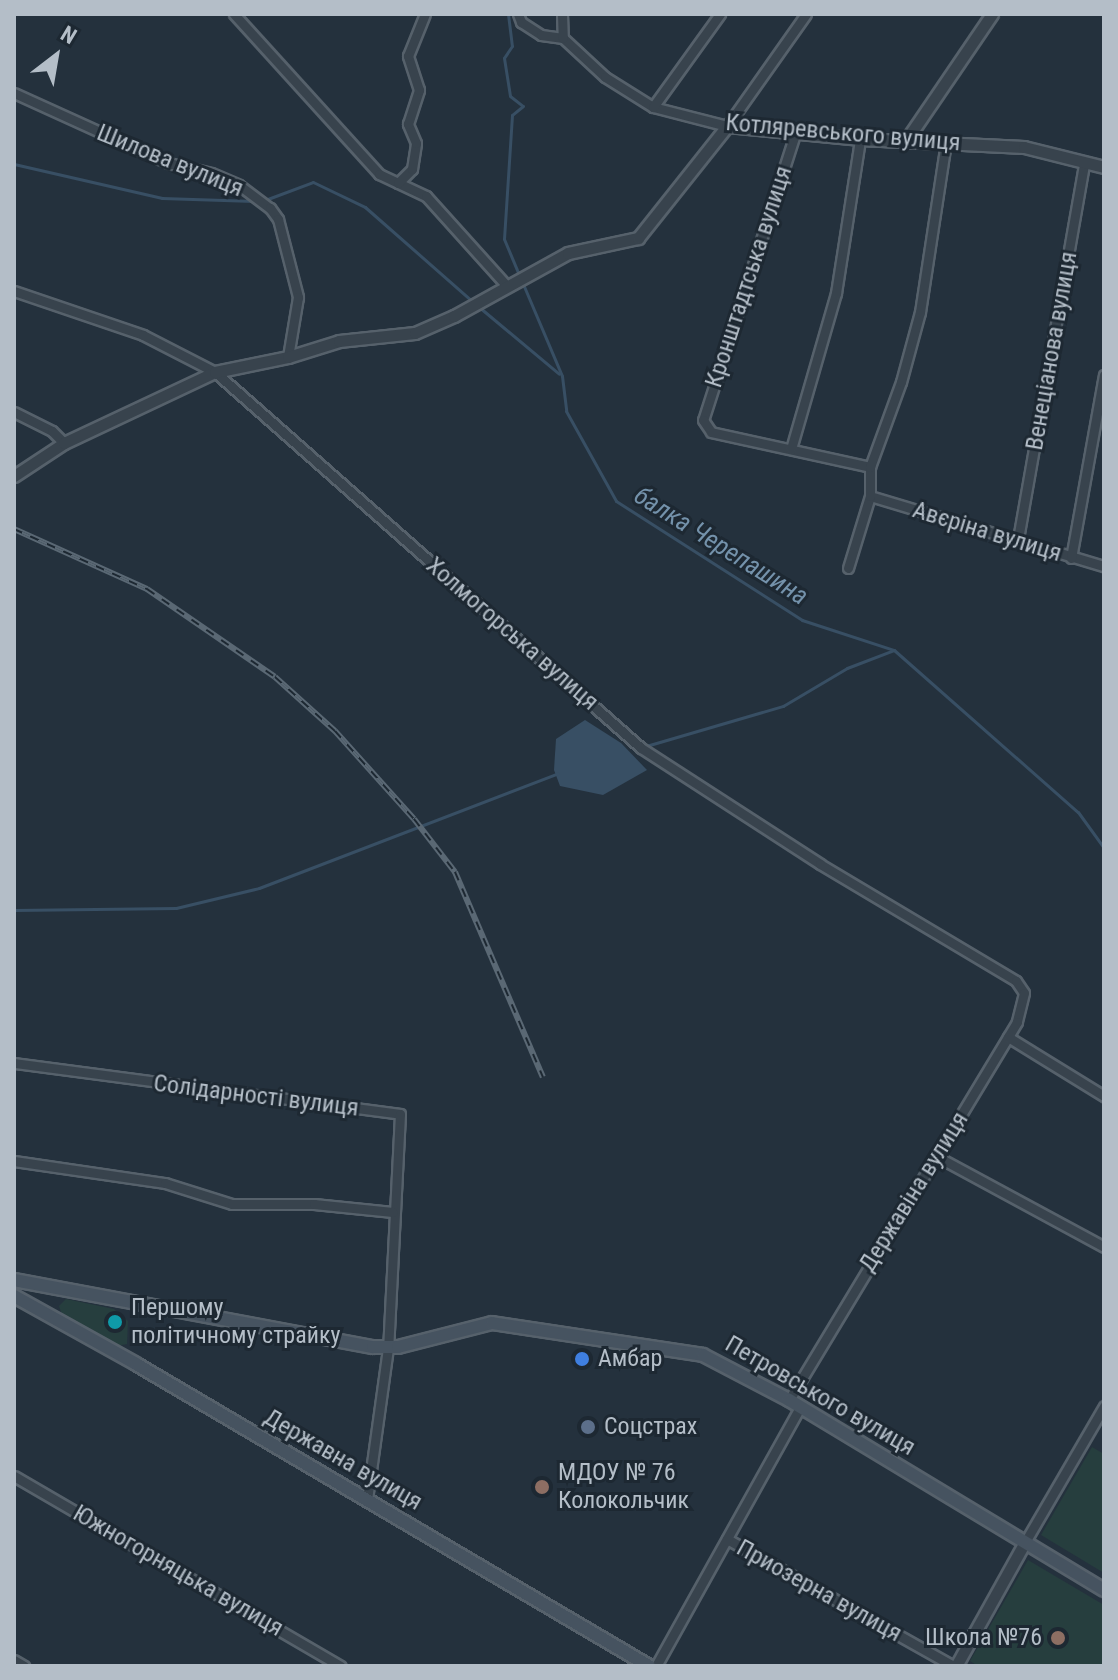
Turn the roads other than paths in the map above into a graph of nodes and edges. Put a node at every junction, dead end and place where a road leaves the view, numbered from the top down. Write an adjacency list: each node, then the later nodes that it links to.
1 (234, 14): 18 (street)
2 (425, 14): 18 (street)
3 (518, 14): 8 (street, Котляревського вулиця)
4 (562, 14): 8 (street)
5 (720, 14): 10 (street)
6 (806, 14): 11 (street)
7 (992, 14): 14 (street)
8 (563, 38): 10 (street, Котляревського вулиця)
9 (14, 93): 21 (street, Шилова вулиця)
10 (653, 107): 11 (street, Котляревського вулиця)
11 (727, 126): 12 (street, Котляревського вулиця); 19 (street)
12 (795, 134): 13 (street, Котляревського вулиця); 26 (street, Кронштадтська вулиця)
13 (860, 139): 14 (street, Котляревського вулиця); 26 (street)
14 (907, 139): 15 (street, Котляревського вулиця)
15 (946, 142): 16 (street, Котляревського вулиця); 27 (street)
16 (1084, 163): 17 (street, Котляревського вулиця); 30 (street, Венеціанова вулиця)
17 (1104, 167)
18 (398, 183): 19 (street)
19 (507, 286): 21 (street)
20 (14, 291): 22 (street, Холмогорська вулиця)
21 (288, 357): 22 (street)
22 (215, 372): 25 (street); 34 (street, Холмогорська вулиця)
23 (1104, 375): 31 (street)
24 (14, 412): 25 (street)
25 (64, 443): 28 (street)
26 (791, 449): 27 (street)
27 (870, 467): 29 (street)
28 (14, 476)
29 (870, 496): 30 (street, Авєріна вулиця); 33 (street)
30 (1018, 539): 31 (street, Авєріна вулиця)
31 (1071, 558): 32 (street, Авєріна вулиця)
32 (1104, 566)
33 (848, 568)
34 (1016, 981): 35 (street, Державіна вулиця)
35 (1008, 1037): 37 (street); 38 (street, Державіна вулиця)
36 (14, 1063): 40 (street, Солідарності вулиця)
37 (1104, 1096)
38 (936, 1156): 41 (street); 45 (street, Державіна вулиця)
39 (14, 1161): 40 (street)
40 (393, 1212): 44 (street, Солідарності вулиця)
41 (1104, 1247)
42 (14, 1280): 44 (main road, Петровського вулиця)
43 (14, 1296): 48 (main road, Державна вулиця)
44 (388, 1348): 45 (main road, Петровського вулиця); 48 (street, Солідарності вулиця)
45 (794, 1404): 49 (street); 50 (main road, Петровського вулиця)
46 (1104, 1406): 50 (street)
47 (14, 1476): 54 (street, Южногорняцька вулиця)
48 (367, 1500): 55 (main road, Державна вулиця)
49 (727, 1539): 56 (street); 57 (street, Приозерна вулиця)
50 (1025, 1542): 51 (main road, Петровського вулиця); 57 (street)
51 (1104, 1590)
52 (14, 1660): 53 (street)
53 (24, 1666)
54 (341, 1666)
55 (649, 1666)
56 (656, 1666)
57 (954, 1666)

